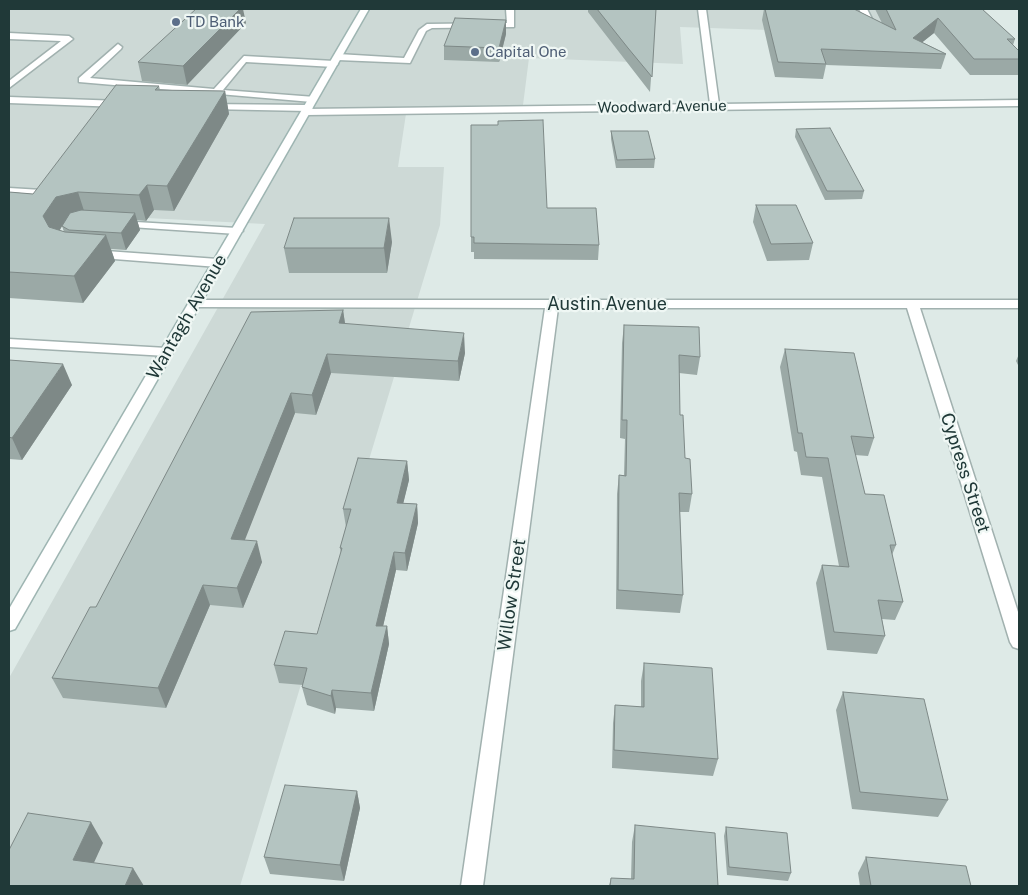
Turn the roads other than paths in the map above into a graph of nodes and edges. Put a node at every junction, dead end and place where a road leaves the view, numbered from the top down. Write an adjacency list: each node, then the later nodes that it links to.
1 (364, 9): 8 (street, Wantagh Avenue)
2 (510, 9): 8 (street)
3 (702, 9): 15 (street)
4 (863, 9): 5 (street)
5 (871, 25)
6 (9, 36): 9 (street)
7 (118, 47): 10 (street)
8 (336, 60): 10 (street); 14 (street, Wantagh Avenue)
9 (9, 85)
10 (216, 92): 14 (street)
11 (10, 102): 16 (street)
12 (1019, 103): 15 (street, Woodward Avenue)
13 (198, 106): 14 (street)
14 (309, 106): 15 (street, Woodward Avenue); 20 (street, Wantagh Avenue)
15 (715, 106)
16 (107, 118)
17 (57, 178): 18 (street)
18 (9, 191)
19 (105, 223): 20 (street)
20 (237, 231): 22 (street, Wantagh Avenue)
21 (84, 253): 22 (street)
22 (218, 262): 23 (street, Wantagh Avenue)
23 (195, 304): 24 (street, Austin Avenue); 28 (street, Wantagh Avenue)
24 (552, 304): 25 (street, Austin Avenue); 31 (street, Willow Street)
25 (912, 304): 26 (street, Austin Avenue); 30 (street, Cypress Street)
26 (1019, 304)
27 (9, 343): 28 (street)
28 (166, 352): 29 (street, Wantagh Avenue)
29 (9, 624)
30 (1019, 642)
31 (472, 886)

